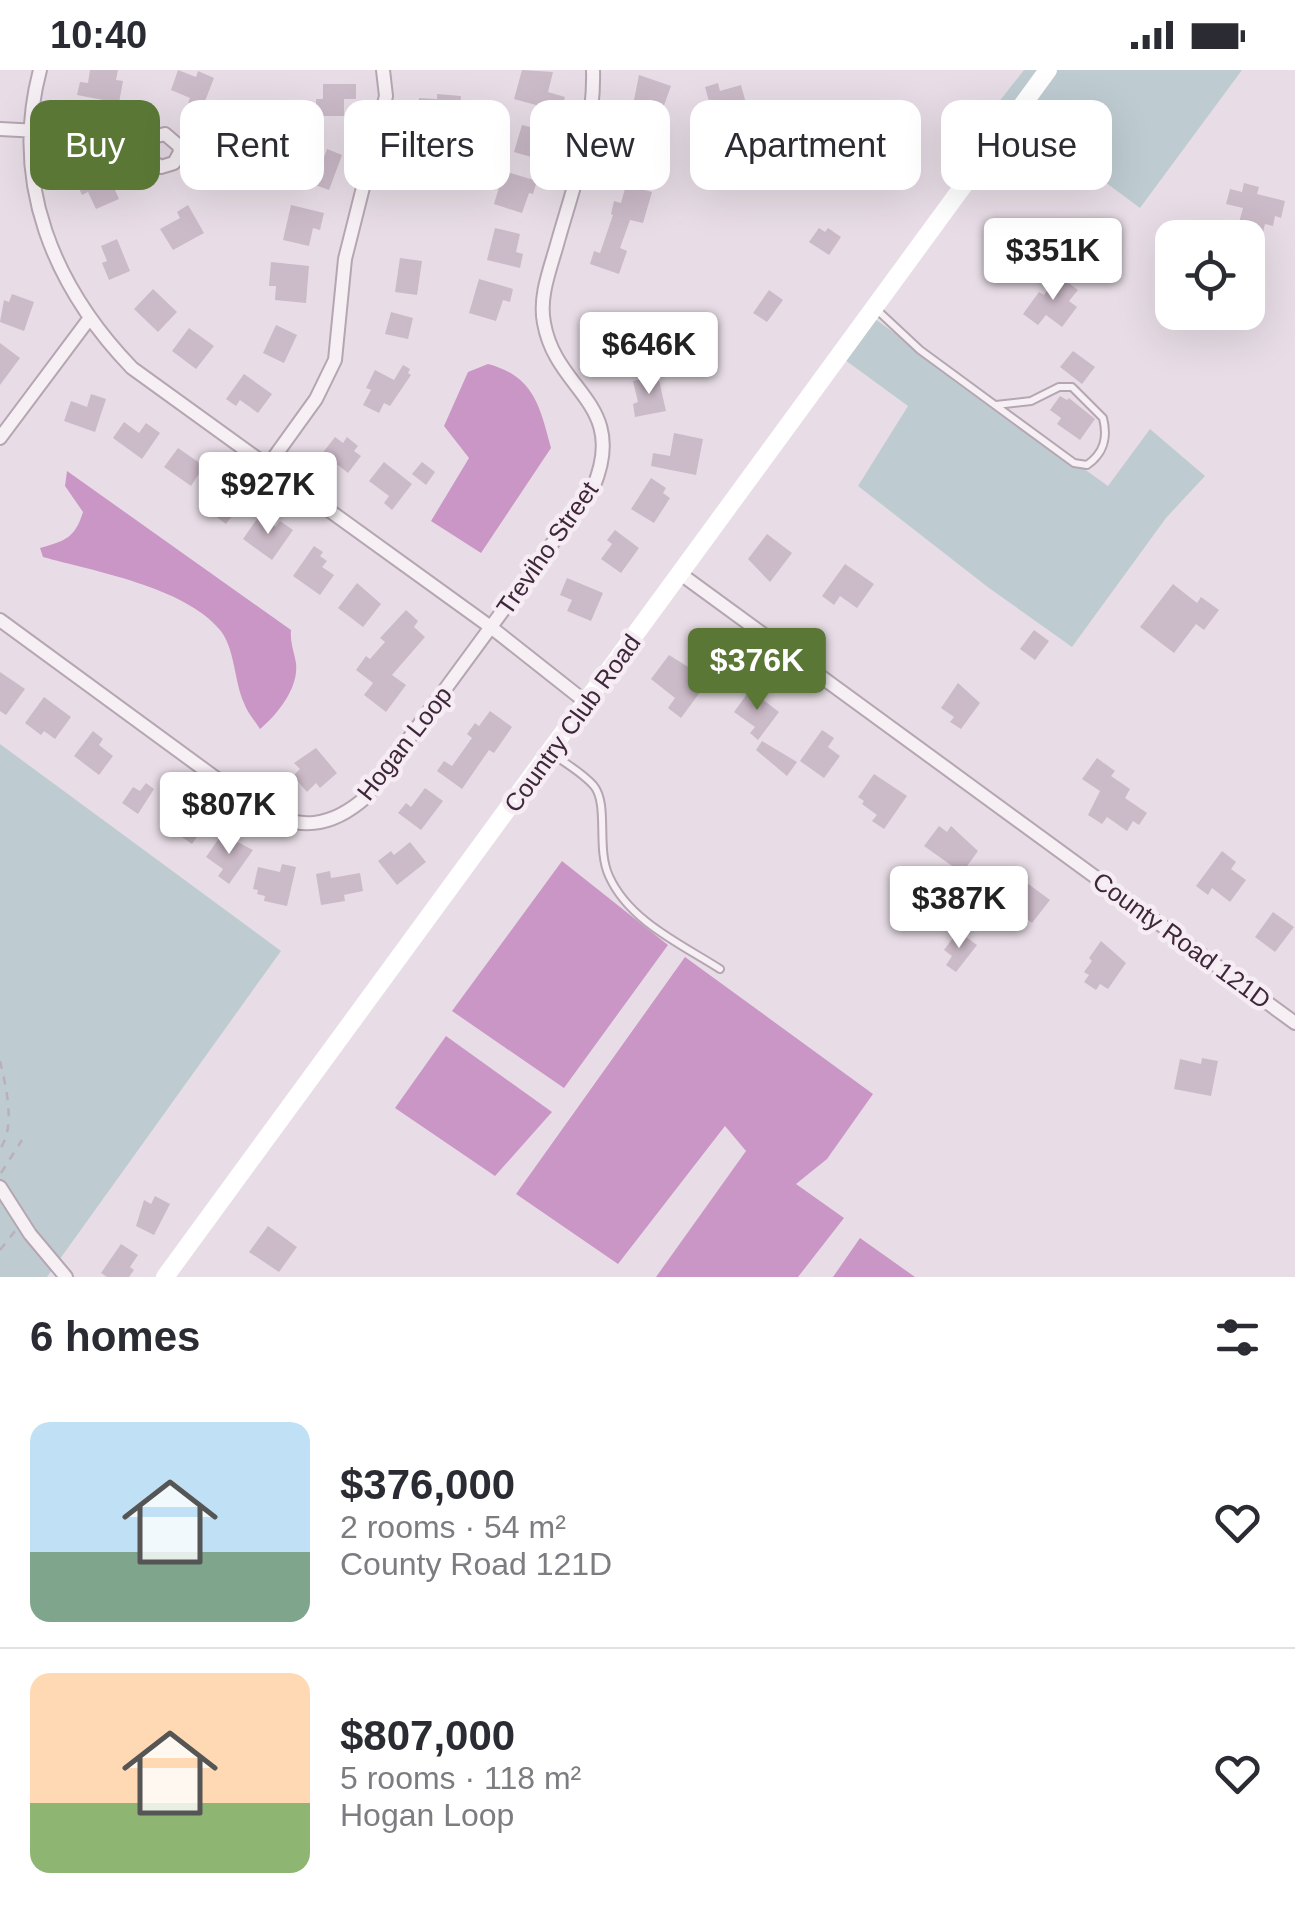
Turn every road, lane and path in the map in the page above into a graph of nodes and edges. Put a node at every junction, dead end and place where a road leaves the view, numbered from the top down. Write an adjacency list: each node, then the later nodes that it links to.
1 (40, 70): 5 (street)
2 (383, 70): 13 (street)
3 (593, 70): 16 (street, Treviho Street)
4 (1048, 70): 9 (street, Country Club Road)
5 (36, 100)
6 (0, 130): 7 (street)
7 (30, 130)
8 (34, 190): 10 (street)
9 (876, 308): 11 (lane); 14 (street, Country Club Road)
10 (89, 318): 12 (street); 13 (street)
11 (996, 405): 11 (lane)
12 (0, 438)
13 (267, 467): 16 (street)
14 (682, 575): 17 (street, Country Club Road); 20 (street, County Road 121D)
15 (0, 620): 16 (street, Hogan Loop)
16 (492, 628): 17 (street)
17 (586, 703): 18 (street, Country Club Road)
18 (550, 753): 19 (lane); 29 (street, Country Club Road)
19 (720, 969)
20 (1295, 1023)
21 (0, 1061): 23 (path)
22 (22, 1140): 24 (path)
23 (0, 1148)
24 (0, 1174)
25 (0, 1187): 26 (street)
26 (22, 1222): 27 (path); 28 (street)
27 (0, 1250)
28 (66, 1277)
29 (165, 1277)

